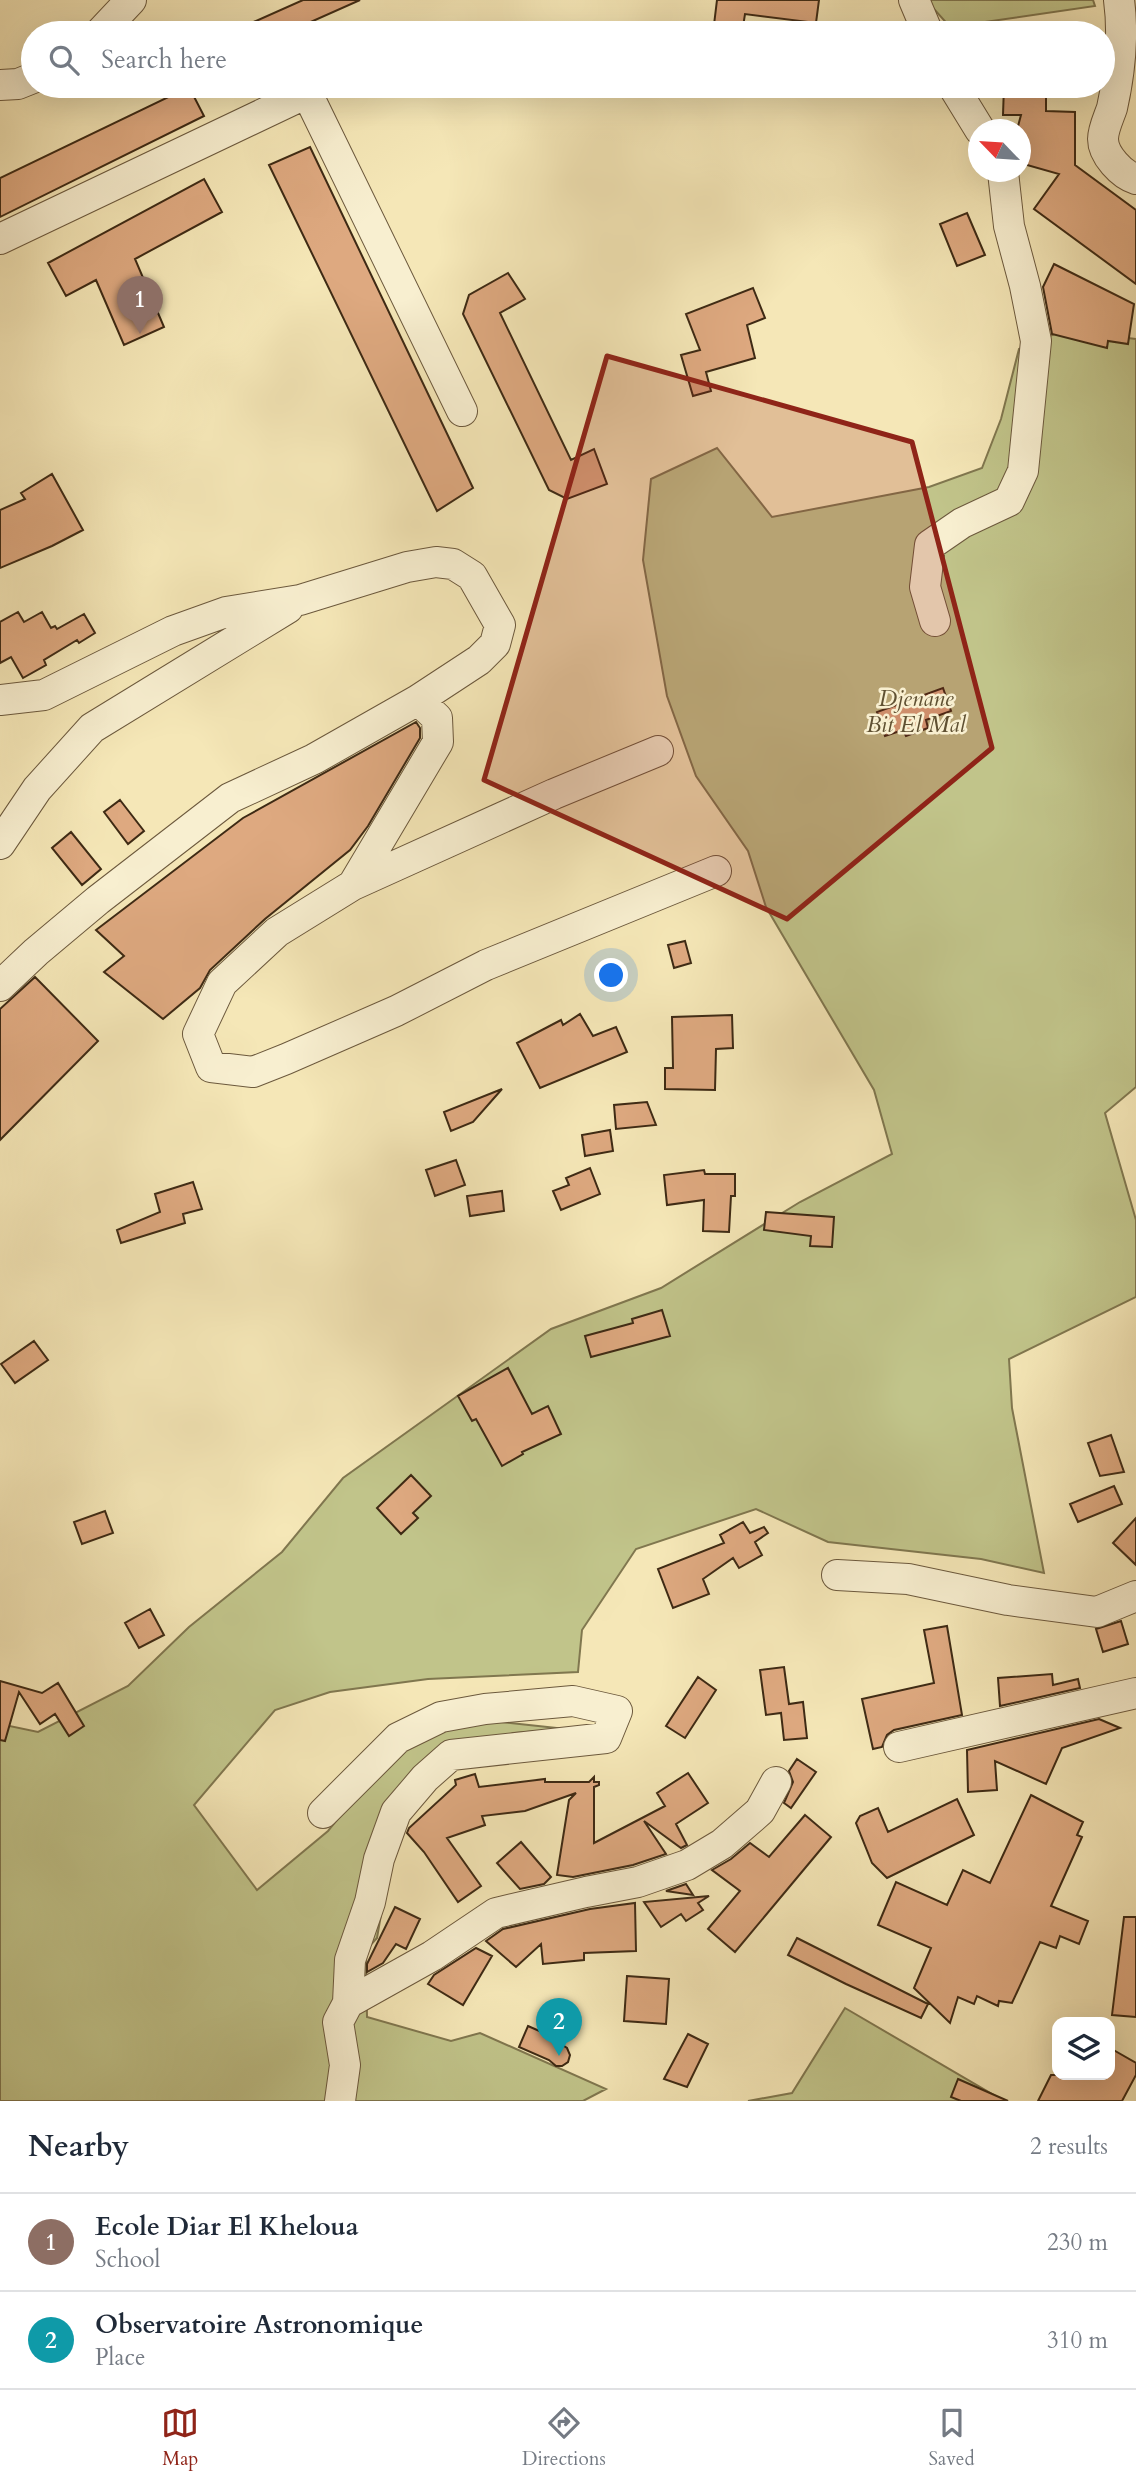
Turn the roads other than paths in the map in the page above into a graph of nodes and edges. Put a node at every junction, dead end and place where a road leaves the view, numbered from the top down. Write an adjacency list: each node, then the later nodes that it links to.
1 (131, 0): 4 (street)
2 (914, 0): 5 (street)
3 (1119, 0): 6 (street)
4 (111, 21)
5 (923, 21)
6 (1115, 86)
7 (296, 98): 14 (street)
8 (309, 98): 15 (street)
9 (960, 98): 11 (street)
10 (1112, 98): 12 (street)
11 (973, 119)
12 (1136, 179)
13 (1004, 182): 17 (street)
14 (0, 239)
15 (462, 411)
16 (300, 600): 18 (street); 19 (street); 21 (street)
17 (935, 621)
18 (0, 700)
19 (418, 700): 23 (street); 24 (street)
20 (658, 751): 23 (street)
21 (0, 844)
22 (716, 872): 23 (street)
23 (353, 885)
24 (0, 986)
25 (836, 1575): 26 (street)
26 (1136, 1596)
27 (1130, 1701): 28 (street)
28 (899, 1747)
29 (776, 1782): 31 (street)
30 (323, 1813): 31 (street)
31 (348, 2003): 32 (street)
32 (340, 2101)

